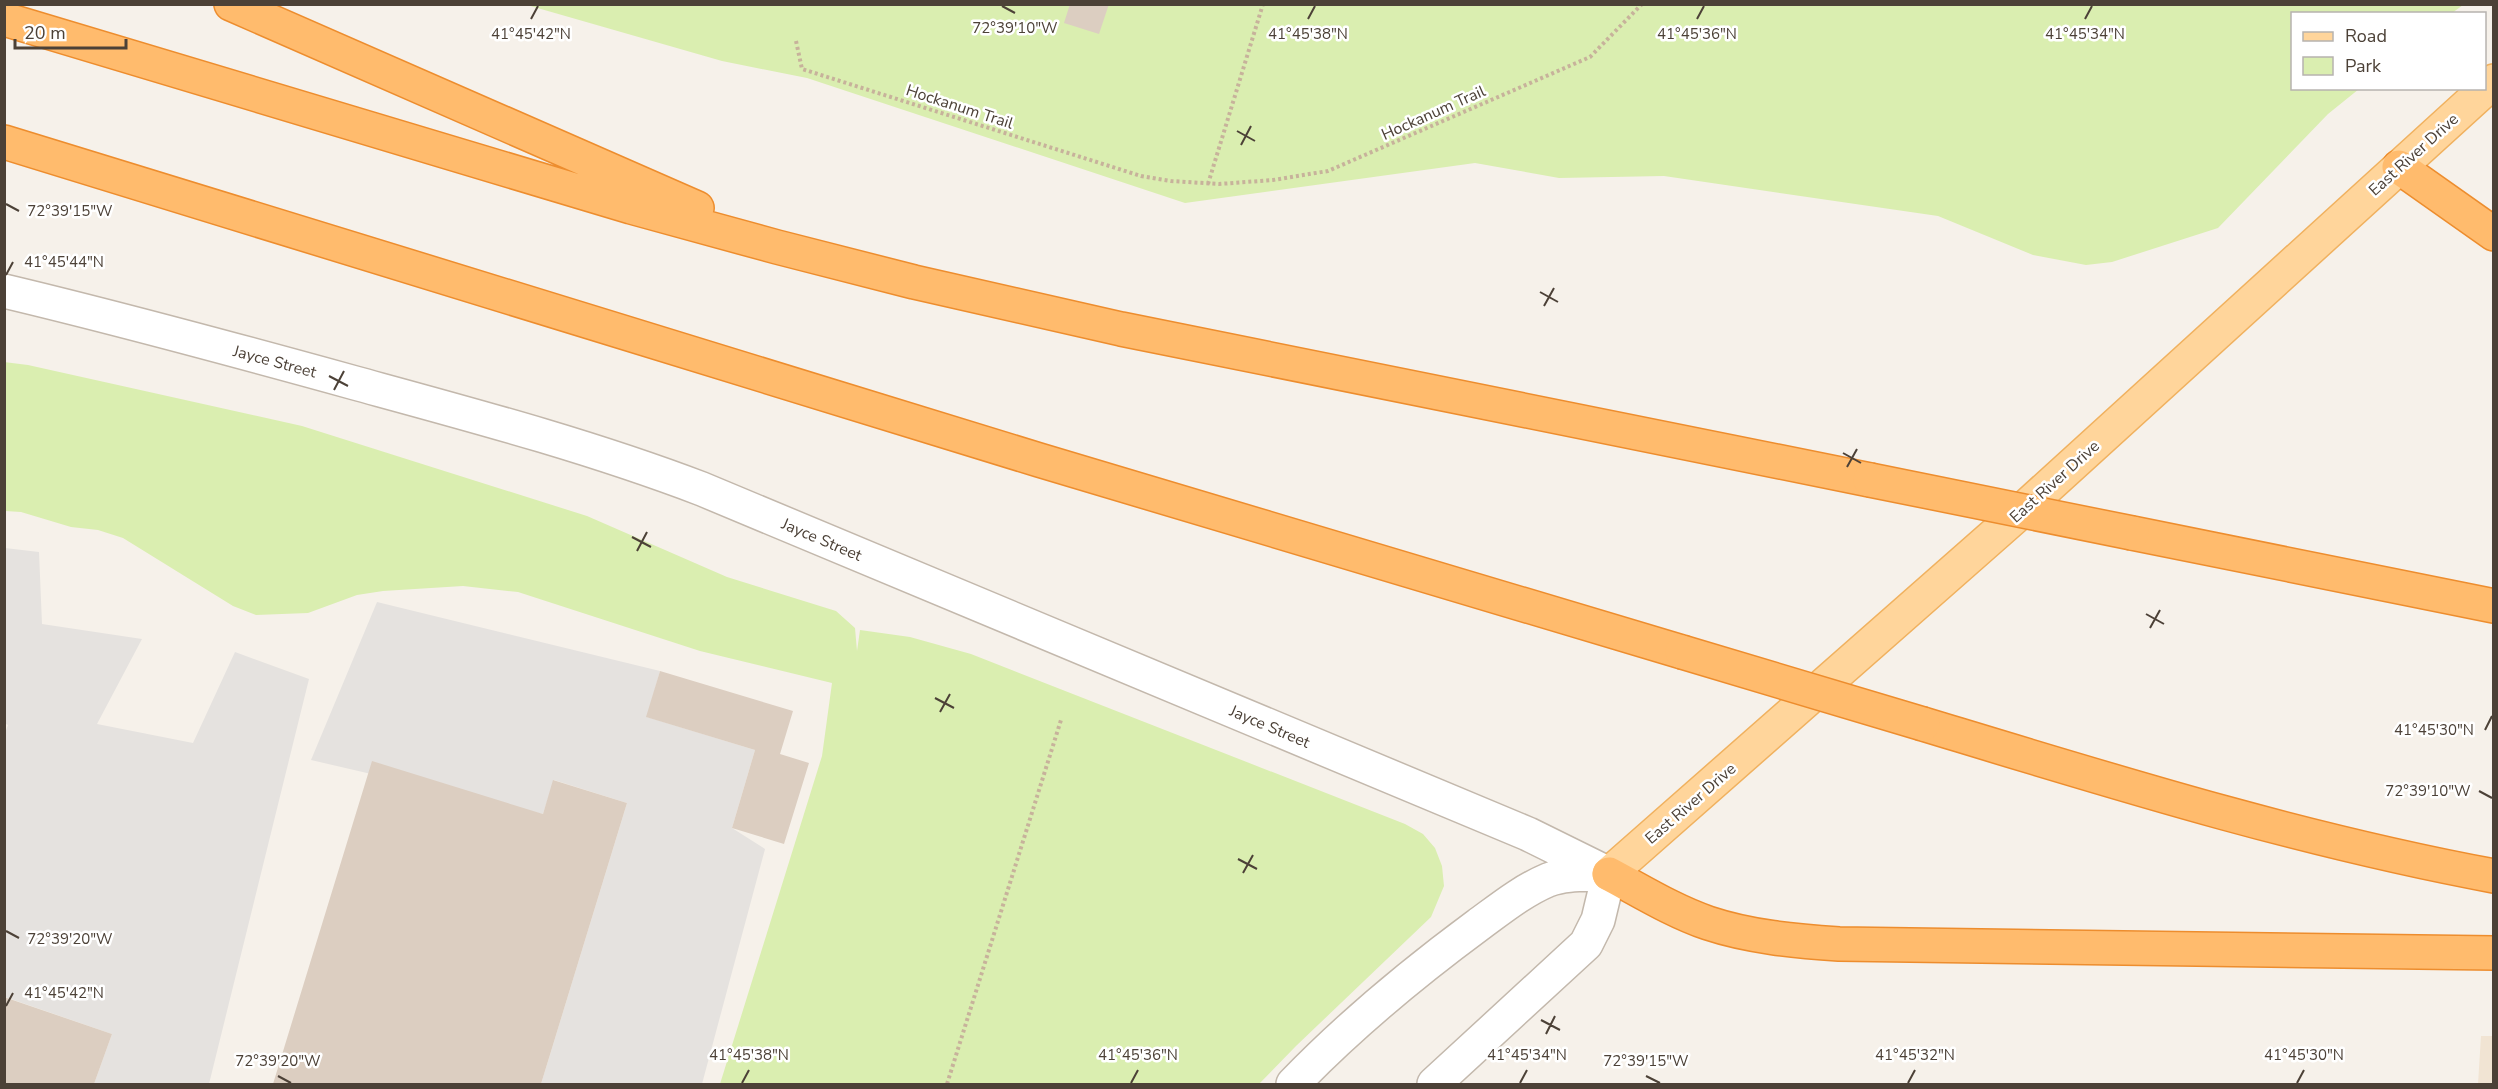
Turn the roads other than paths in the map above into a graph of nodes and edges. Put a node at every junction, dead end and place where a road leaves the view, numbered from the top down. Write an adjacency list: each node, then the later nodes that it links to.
1 (16, 4): 4 (highway)
2 (231, 4): 9 (highway)
3 (4, 19): 4 (highway)
4 (93, 45): 9 (highway)
5 (2483, 90): 7 (main road, East River Drive)
6 (4, 142): 13 (highway, bridge)
7 (2399, 167): 8 (highway); 12 (main road, East River Drive)
8 (2493, 234)
9 (803, 254): 11 (highway, bridge)
10 (4, 291): 12 (street, Jayce Street)
11 (2493, 606)
12 (1609, 874): 14 (highway); 15 (street); 16 (street)
13 (2493, 876)
14 (2493, 953)
15 (1293, 1084)
16 (1434, 1084)

